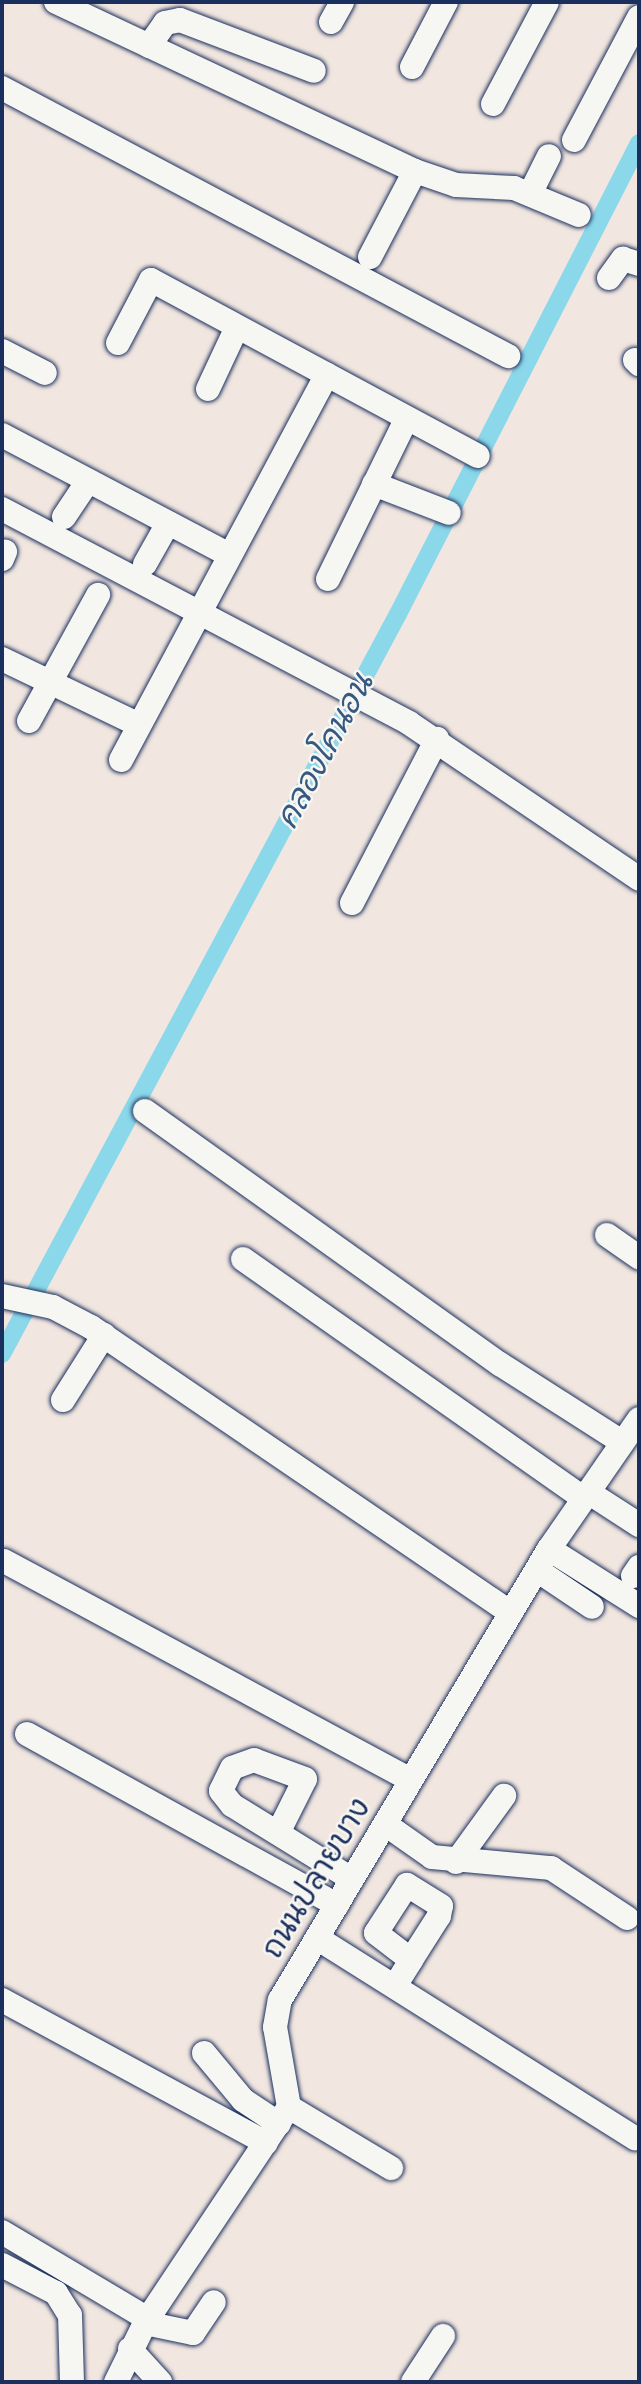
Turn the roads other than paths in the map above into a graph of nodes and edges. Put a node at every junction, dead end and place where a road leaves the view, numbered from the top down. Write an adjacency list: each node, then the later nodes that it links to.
1 (56, 2): 5 (street)
2 (446, 2): 6 (street)
3 (547, 2): 9 (street)
4 (639, 17): 10 (street)
5 (149, 46): 7 (street); 12 (street)
6 (412, 67)
7 (314, 71)
8 (2, 88): 21 (street)
9 (493, 104)
10 (574, 140)
11 (549, 156): 13 (street)
12 (415, 171): 13 (street); 15 (street)
13 (531, 192): 14 (street)
14 (579, 215)
15 (370, 257)
16 (639, 264): 17 (street)
17 (609, 278)
18 (237, 327): 19 (street); 23 (street); 24 (street)
19 (118, 343)
20 (2, 351): 22 (street)
21 (508, 356)
22 (45, 373)
23 (327, 375): 25 (street); 34 (street)
24 (208, 388)
25 (407, 418): 27 (street); 29 (street)
26 (2, 435): 28 (street)
27 (478, 456)
28 (88, 481): 32 (street); 33 (street)
29 (374, 484): 31 (street); 36 (street)
30 (2, 509): 38 (street)
31 (449, 513)
32 (64, 517)
33 (169, 523): 34 (street); 35 (street)
34 (228, 554): 38 (street)
35 (145, 564)
36 (328, 579)
37 (98, 595): 40 (street)
38 (195, 615): 42 (street); 43 (street)
39 (2, 659): 40 (street)
40 (51, 683): 41 (street); 42 (street)
41 (29, 721)
42 (138, 724): 44 (street)
43 (436, 739): 45 (street); 46 (street)
44 (121, 760)
45 (639, 880)
46 (352, 903)
47 (145, 1111): 55 (street)
48 (607, 1235): 49 (street)
49 (639, 1257)
50 (243, 1259): 56 (street)
51 (8, 1297): 52 (street)
52 (104, 1335): 53 (street); 62 (street)
53 (63, 1400)
54 (639, 1419): 55 (street, ถนนปลายบาง)
55 (622, 1442): 56 (street, ถนนปลายบาง)
56 (585, 1495): 57 (street); 58 (street, ถนนปลายบาง)
57 (639, 1525)
58 (543, 1559): 60 (street); 61 (street); 62 (street, ถนนปลายบาง)
59 (5, 1560): 64 (street)
60 (639, 1606)
61 (592, 1607)
62 (511, 1612): 64 (street, ถนนปลายบาง)
63 (27, 1734): 70 (street)
64 (411, 1780): 66 (street, ถนนปลายบาง)
65 (504, 1796): 68 (street)
66 (385, 1824): 68 (street); 69 (street, ถนนปลายบาง)
67 (278, 1833): 69 (street)
68 (456, 1863): 71 (street)
69 (352, 1879): 70 (street, ถนนปลายบาง)
70 (337, 1905): 72 (street, ถนนปลายบาง)
71 (627, 1918)
72 (317, 1938): 74 (street); 77 (street, ถนนปลายบาง)
73 (411, 1959): 74 (street)
74 (394, 1986): 78 (street)
75 (2, 2000): 77 (street)
76 (204, 2053): 77 (street)
77 (278, 2125): 79 (street); 83 (street)
78 (635, 2138)
79 (391, 2168)
80 (2, 2232): 83 (street)
81 (2, 2265): 86 (street)
82 (214, 2302): 83 (street)
83 (146, 2321): 85 (street)
84 (443, 2336): 88 (street)
85 (125, 2370): 87 (street)
86 (72, 2382)
87 (160, 2382)
88 (413, 2382)

